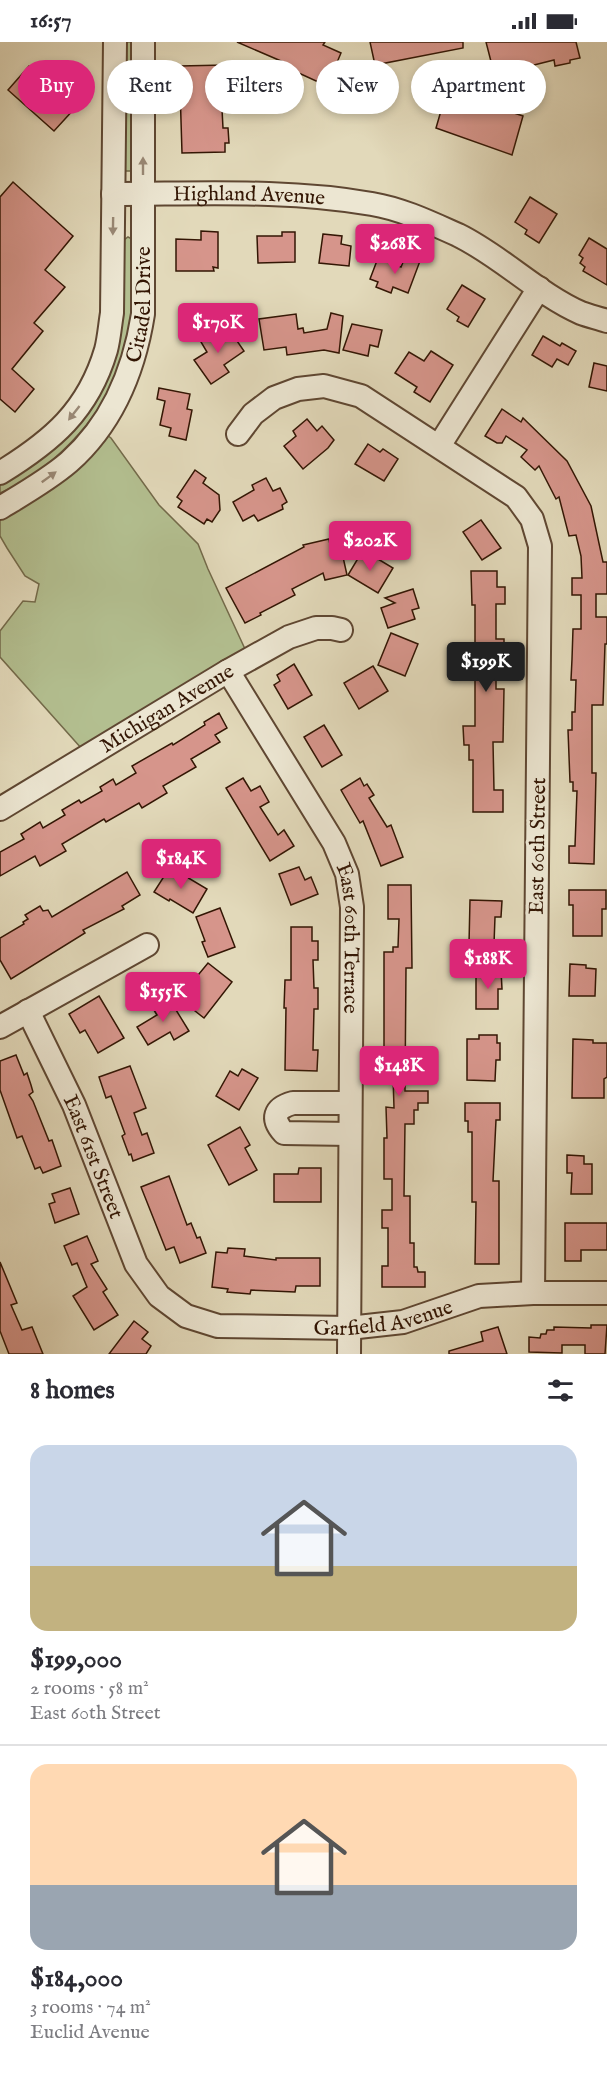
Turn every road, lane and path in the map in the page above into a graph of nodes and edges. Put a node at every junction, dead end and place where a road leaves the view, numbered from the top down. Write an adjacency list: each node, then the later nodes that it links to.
1 (115, 42): 3 (street, Citadel Drive)
2 (143, 42): 4 (street, Citadel Drive, one-way to 2)
3 (113, 194): 4 (street, Highland Avenue); 9 (street, Citadel Drive, one-way to 9)
4 (143, 194): 5 (street, Highland Avenue); 10 (street, Citadel Drive, one-way to 4)
5 (539, 288): 6 (street, Highland Avenue); 8 (street)
6 (607, 321)
7 (238, 434): 8 (street, East 60th Street)
8 (439, 446): 19 (street, East 60th Street)
9 (0, 473)
10 (0, 508)
11 (341, 630): 12 (street, Michigan Avenue)
12 (228, 671): 13 (street, Michigan Avenue); 17 (street, East 60th Terrace)
13 (0, 809)
14 (147, 945): 15 (street)
15 (28, 1011): 16 (street); 21 (street, East 61st Street)
16 (0, 1027)
17 (350, 1103): 18 (street, East 60th Terrace); 18 (street)
18 (350, 1134): 22 (street)
19 (533, 1293): 20 (street, Garfield Avenue); 22 (street, Garfield Avenue)
20 (607, 1293)
21 (162, 1299): 22 (street, Garfield Avenue)
22 (349, 1328): 23 (street)
23 (349, 1354)

